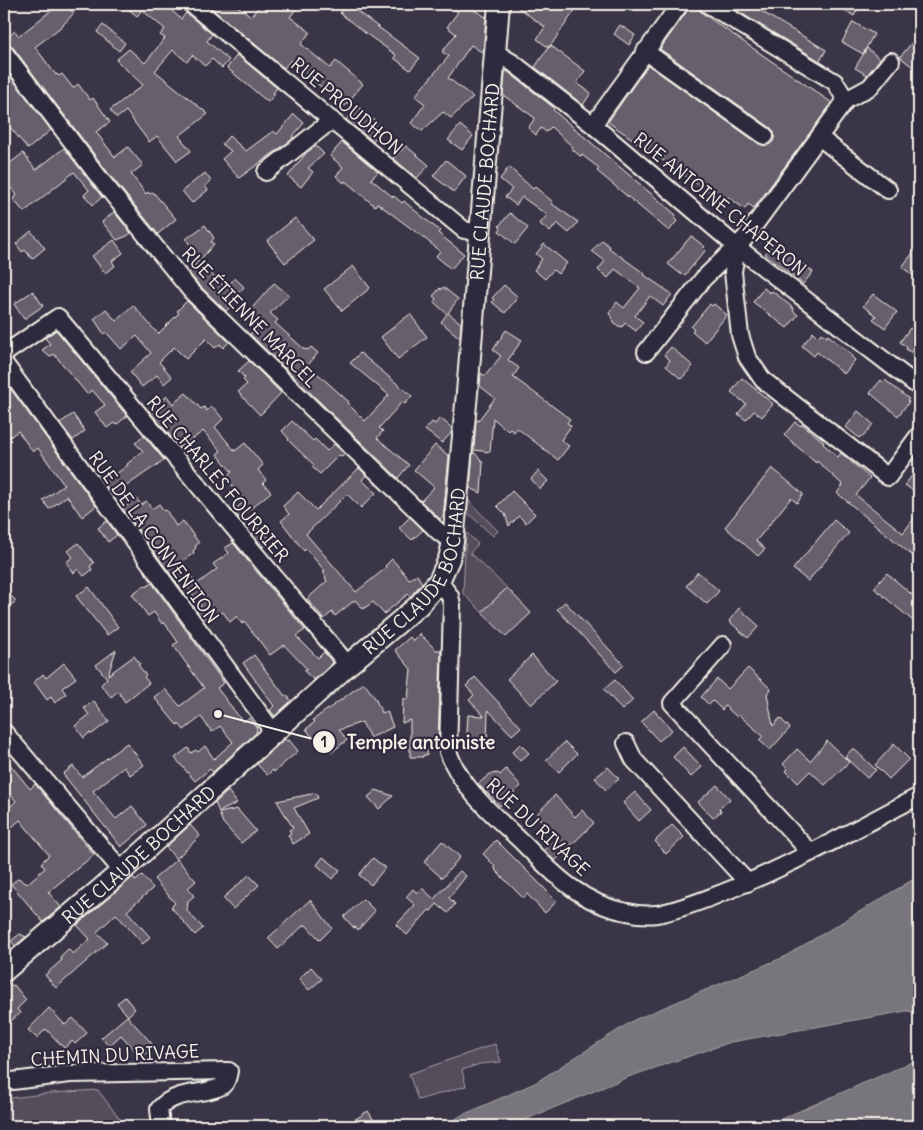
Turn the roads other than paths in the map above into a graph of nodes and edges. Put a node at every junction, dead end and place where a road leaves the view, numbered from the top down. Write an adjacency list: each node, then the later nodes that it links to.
1 (191, 4): 10 (street, RUE PROUDHON)
2 (499, 4): 7 (main road, RUE CLAUDE BOCHARD)
3 (680, 4): 5 (street)
4 (707, 4): 9 (street)
5 (645, 51): 11 (street); 12 (street)
6 (4, 52): 23 (street, RUE ÉTIENNE MARCEL)
7 (495, 52): 11 (street, RUE ANTOINE CHAPERON); 16 (main road, RUE CLAUDE BOCHARD)
8 (891, 61): 9 (street)
9 (846, 100): 13 (street)
10 (332, 120): 14 (street); 16 (street, RUE PROUDHON)
11 (592, 125): 17 (street, RUE ANTOINE CHAPERON)
12 (765, 136)
13 (819, 137): 15 (street); 17 (street)
14 (266, 172)
15 (888, 190)
16 (480, 233): 23 (main road, RUE CLAUDE BOCHARD)
17 (737, 246): 18 (street); 21 (street, RUE ANTOINE CHAPERON); 22 (street)
18 (646, 352)
19 (4, 354): 26 (street, RUE CHARLES FOURRIER)
20 (4, 364): 28 (street, RUE DE LA CONVENTION)
21 (919, 387)
22 (919, 435)
23 (453, 542): 24 (main road, RUE CLAUDE BOCHARD)
24 (438, 581): 26 (main road, RUE CLAUDE BOCHARD); 33 (street, RUE DU RIVAGE)
25 (723, 645): 31 (street)
26 (348, 665): 28 (main road, RUE CLAUDE BOCHARD)
27 (4, 732): 32 (street)
28 (274, 733): 32 (main road, RUE CLAUDE BOCHARD)
29 (626, 743): 33 (street)
30 (919, 796): 31 (street, RUE DU RIVAGE)
31 (811, 853): 33 (street, RUE DU RIVAGE)
32 (122, 872): 34 (main road, RUE CLAUDE BOCHARD)
33 (748, 883)
34 (4, 972)
35 (4, 1082): 36 (street, CHEMIN DU RIVAGE)
36 (161, 1126)

